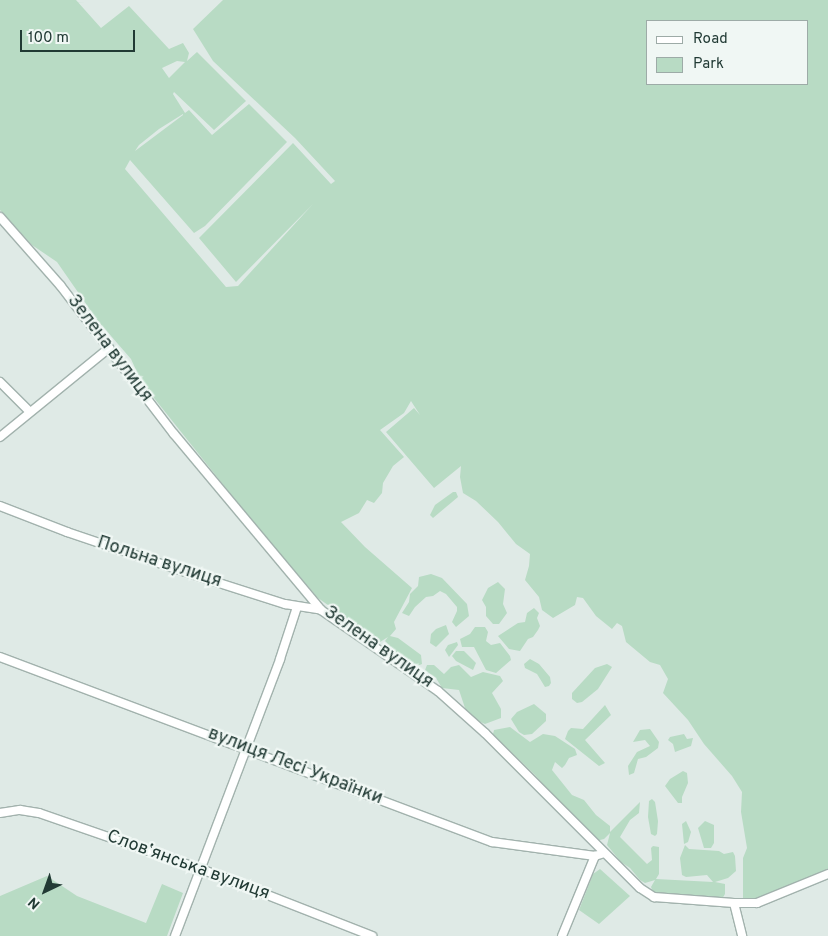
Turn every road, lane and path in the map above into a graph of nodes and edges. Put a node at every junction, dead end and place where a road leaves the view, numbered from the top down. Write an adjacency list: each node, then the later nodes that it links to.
1 (0, 217): 2 (street, Зелена вулиця)
2 (109, 348): 4 (street); 8 (street, Зелена вулиця)
3 (0, 382): 4 (street)
4 (30, 412): 5 (street)
5 (0, 437)
6 (0, 506): 7 (street, Польна вулиця)
7 (297, 607): 8 (street, Польна вулиця); 10 (street)
8 (322, 610): 12 (street, Зелена вулиця)
9 (0, 657): 10 (street, вулиця Лесі Українки)
10 (246, 748): 13 (street, вулиця Лесі Українки); 14 (street)
11 (0, 813): 14 (street, Словʼянська вулиця)
12 (604, 853): 13 (street); 16 (street, Зелена вулиця)
13 (595, 856): 19 (street)
14 (201, 870): 17 (street); 18 (street, Словʼянська вулиця)
15 (828, 874): 16 (street, Зелена вулиця)
16 (734, 904): 20 (street)
17 (175, 936)
18 (372, 936)
19 (562, 936)
20 (742, 936)

